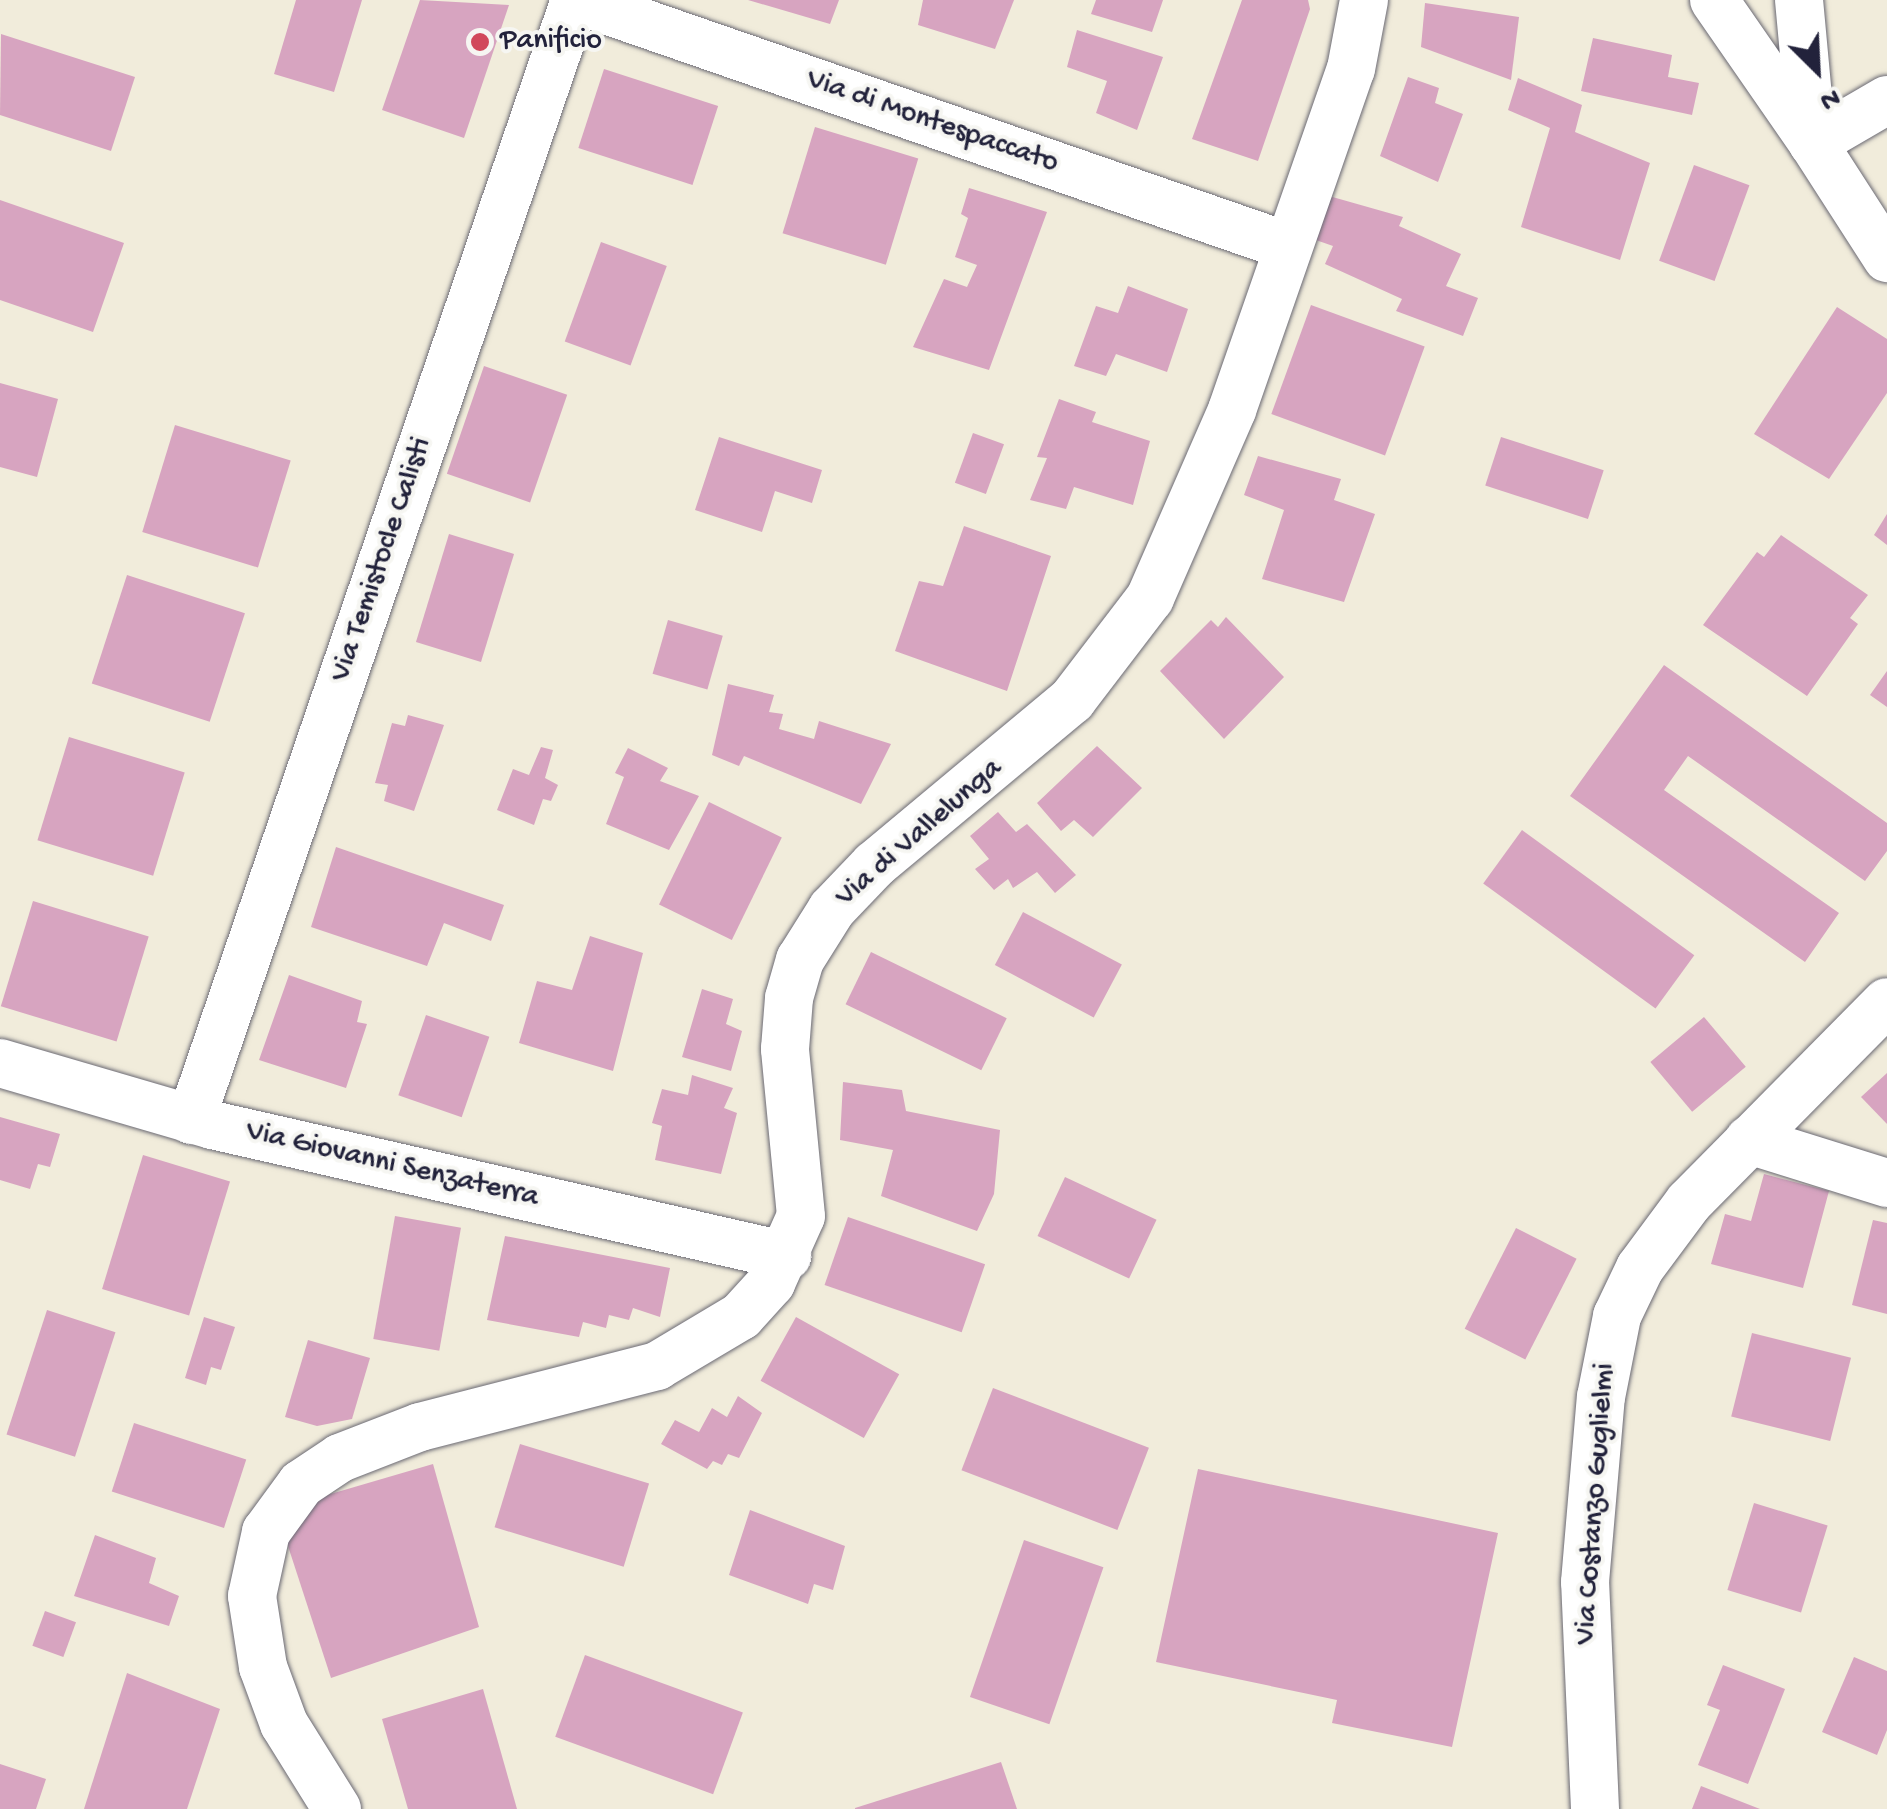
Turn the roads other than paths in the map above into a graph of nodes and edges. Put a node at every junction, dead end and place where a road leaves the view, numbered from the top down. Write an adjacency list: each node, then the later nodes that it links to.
1 (576, 0): 7 (street, Via di Montespaccato); 11 (street, Via Temistocle Calisti)
2 (1364, 0): 7 (street, Via di Vallelunga)
3 (1714, 0): 6 (street)
4 (1799, 0): 6 (street)
5 (1887, 100): 6 (street)
6 (1813, 143): 8 (street)
7 (1287, 246): 14 (street, Via di Vallelunga)
8 (1887, 258)
9 (1887, 1002): 12 (street, Via Costanzo Guglielmi)
10 (0, 1062): 11 (street, Via Giovanni Senzaterra)
11 (191, 1120): 14 (street, Via Giovanni Senzaterra)
12 (1750, 1140): 13 (street); 16 (street, Via Costanzo Guglielmi)
13 (1887, 1183)
14 (787, 1256): 15 (street, Via di Vallelunga)
15 (337, 1809)
16 (1594, 1809)

